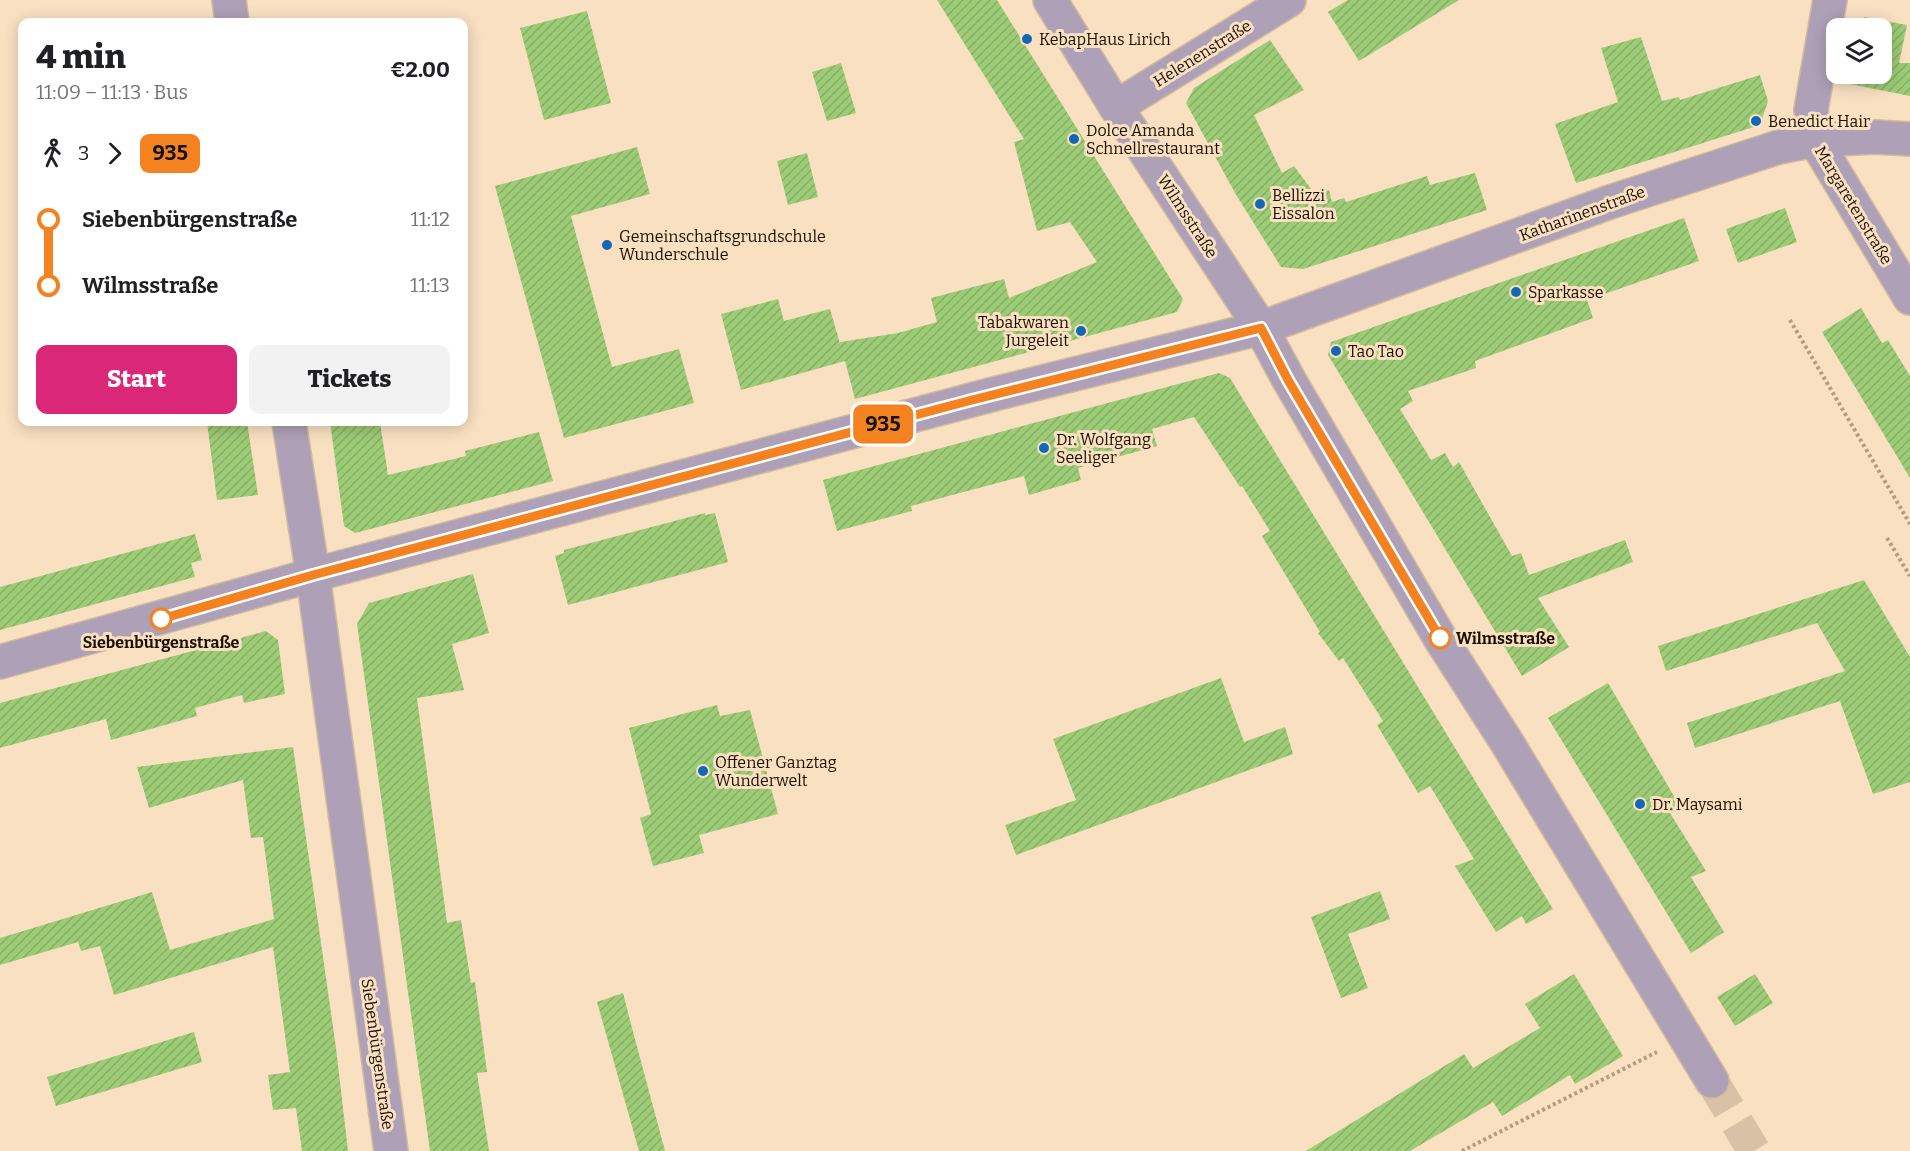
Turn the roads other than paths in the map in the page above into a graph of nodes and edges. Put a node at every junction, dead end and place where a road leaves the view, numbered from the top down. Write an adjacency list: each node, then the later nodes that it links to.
1 (229, 0): 5 (street)
2 (1050, 0): 6 (street, Wilmsstraße)
3 (1288, 0): 6 (street, Helenenstraße)
4 (1830, 0): 8 (street, Margaretenstraße)
5 (231, 18)
6 (1116, 106): 10 (street, Wilmsstraße)
7 (1910, 139): 8 (street, Katharinenstraße)
8 (1815, 140): 9 (street, Margaretenstraße); 10 (street, Katharinenstraße)
9 (1910, 298)
10 (1261, 328): 12 (street, Katharinenstraße); 14 (street, Wilmsstraße)
11 (290, 426): 12 (street, Siebenbürgenstraße)
12 (313, 575): 13 (street, Katharinenstraße); 15 (street, Siebenbürgenstraße)
13 (0, 662)
14 (1712, 1081)
15 (391, 1151)

